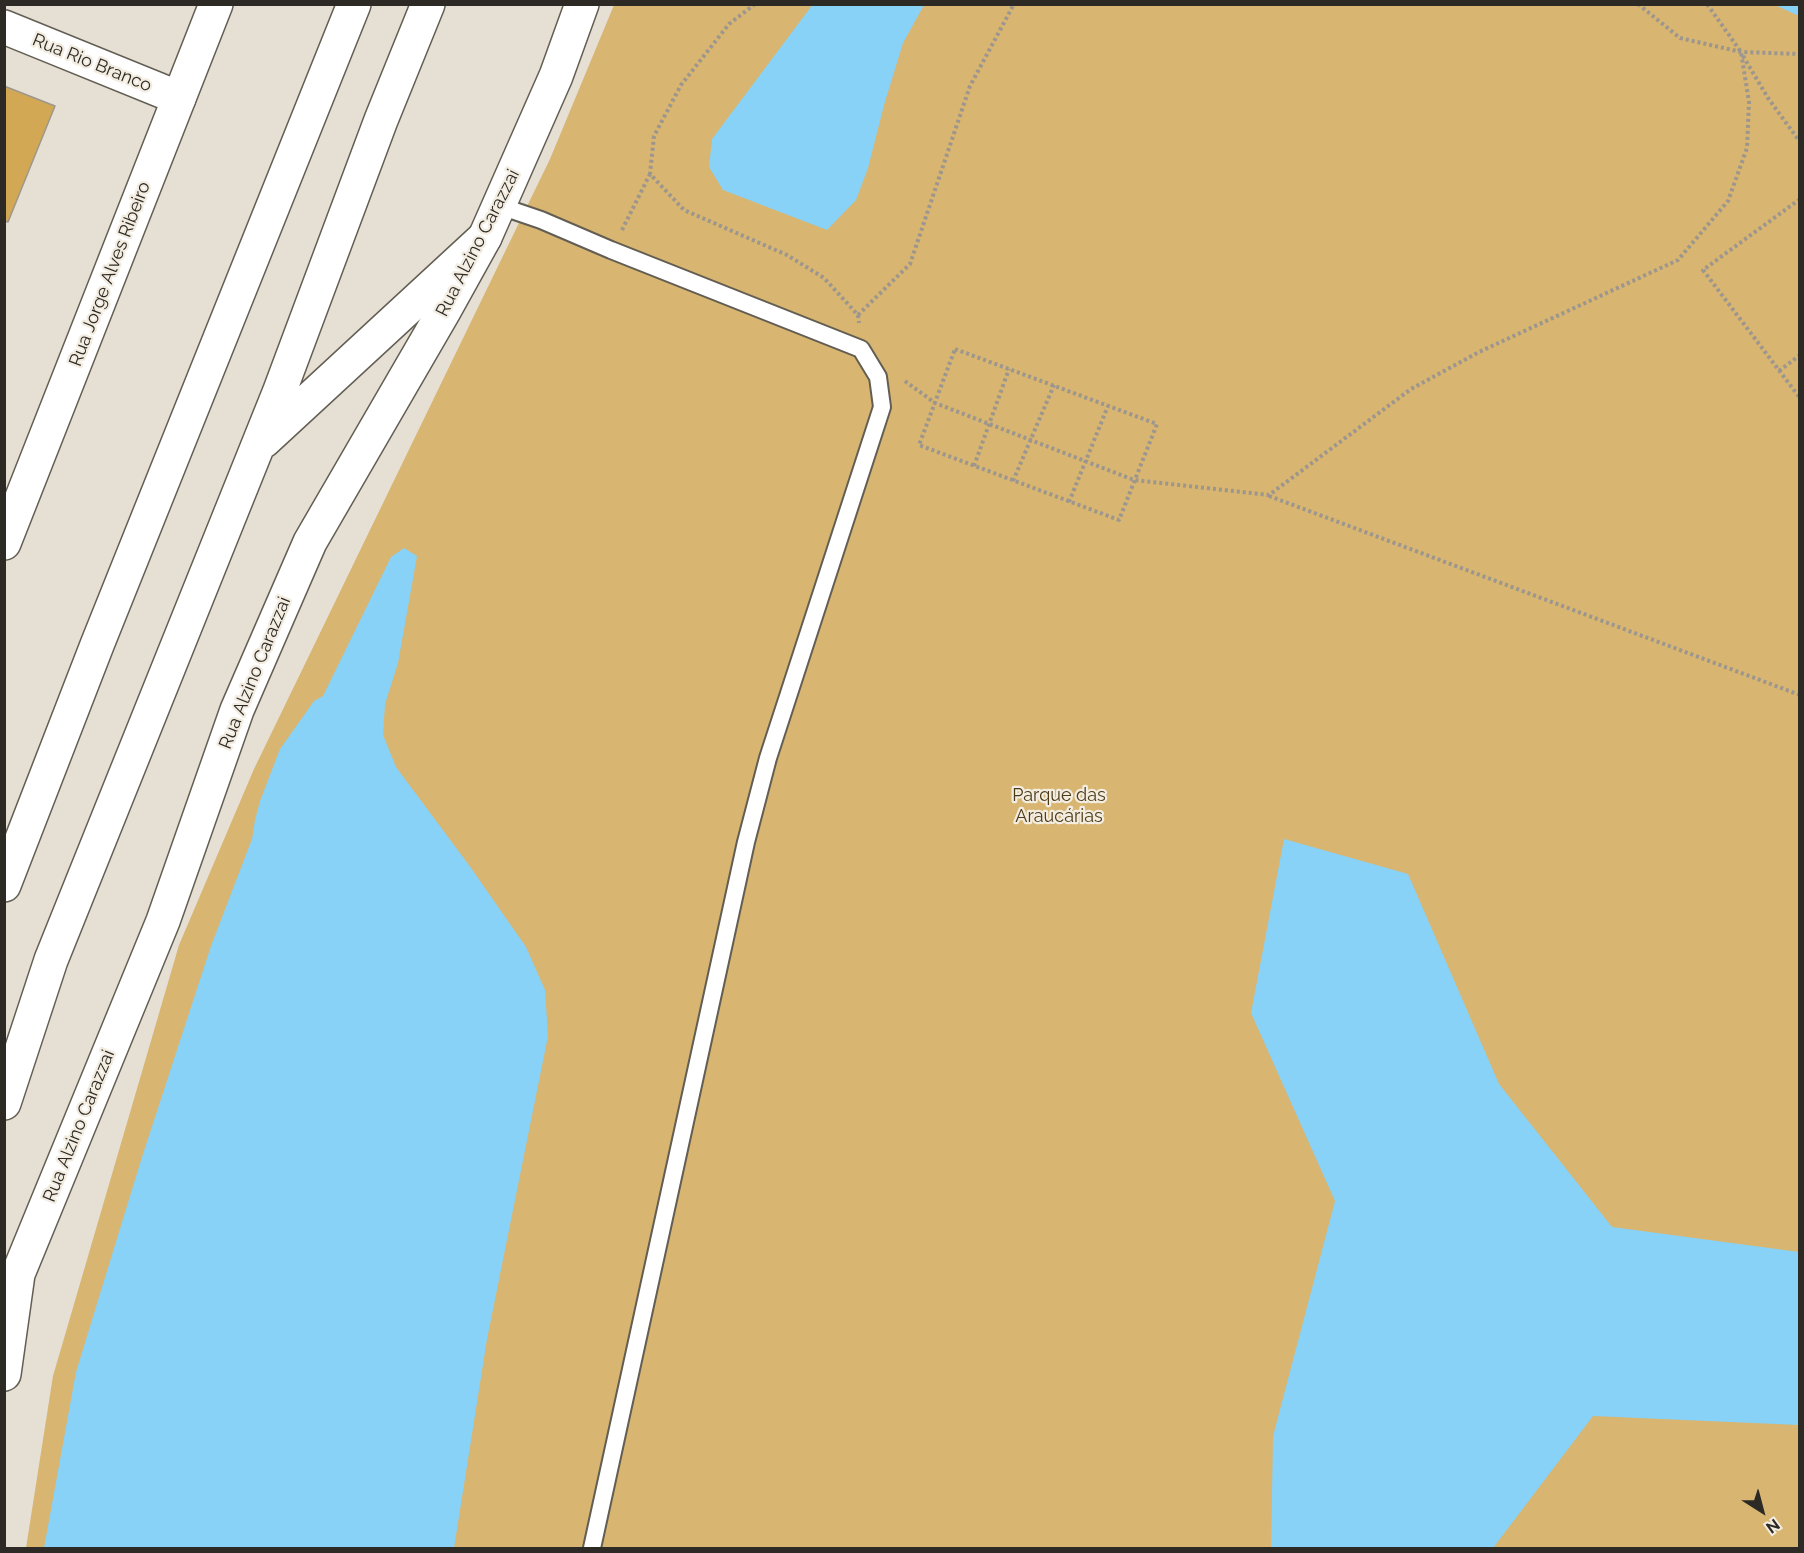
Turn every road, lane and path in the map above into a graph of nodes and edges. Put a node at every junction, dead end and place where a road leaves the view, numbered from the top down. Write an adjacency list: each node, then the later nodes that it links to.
1 (216, 4): 12 (main road, Rua Jorge Alves Ribeiro)
2 (354, 4): 38 (main road)
3 (428, 4): 29 (main road)
4 (582, 4): 16 (main road, Rua Alzino Carazzai)
5 (755, 4): 14 (path)
6 (1014, 4): 14 (path)
7 (1638, 4): 10 (path)
8 (1707, 4): 10 (path)
9 (4, 27): 12 (main road, Rua Rio Branco)
10 (1741, 52): 11 (path); 13 (path); 34 (path)
11 (1800, 54)
12 (179, 98): 36 (main road, Rua Jorge Alves Ribeiro)
13 (1800, 142)
14 (650, 174): 18 (path)
15 (1800, 199): 22 (path)
16 (500, 206): 17 (main road, Rua Alzino Carazzai); 18 (lane)
17 (484, 237): 29 (main road); 40 (main road, Rua Alzino Carazzai)
18 (611, 250): 19 (lane)
19 (861, 349): 25 (path); 41 (lane)
20 (1800, 356): 22 (path)
21 (1009, 369): 23 (path); 25 (path); 27 (path)
22 (1779, 371): 24 (path)
23 (1054, 385): 26 (path); 28 (path)
24 (1800, 398)
25 (935, 403): 27 (path); 31 (path)
26 (1108, 406): 30 (path); 32 (path)
27 (989, 423): 28 (path); 31 (path)
28 (1031, 440): 30 (path); 33 (path)
29 (258, 446): 39 (main road)
30 (1085, 461): 32 (path); 35 (path)
31 (974, 465): 33 (path)
32 (1134, 480): 34 (path); 35 (path)
33 (1013, 481): 35 (path)
34 (1269, 495): 37 (path)
35 (1069, 502)
36 (4, 543)
37 (1800, 695)
38 (4, 885)
39 (4, 1103)
40 (4, 1374)
41 (592, 1548)

